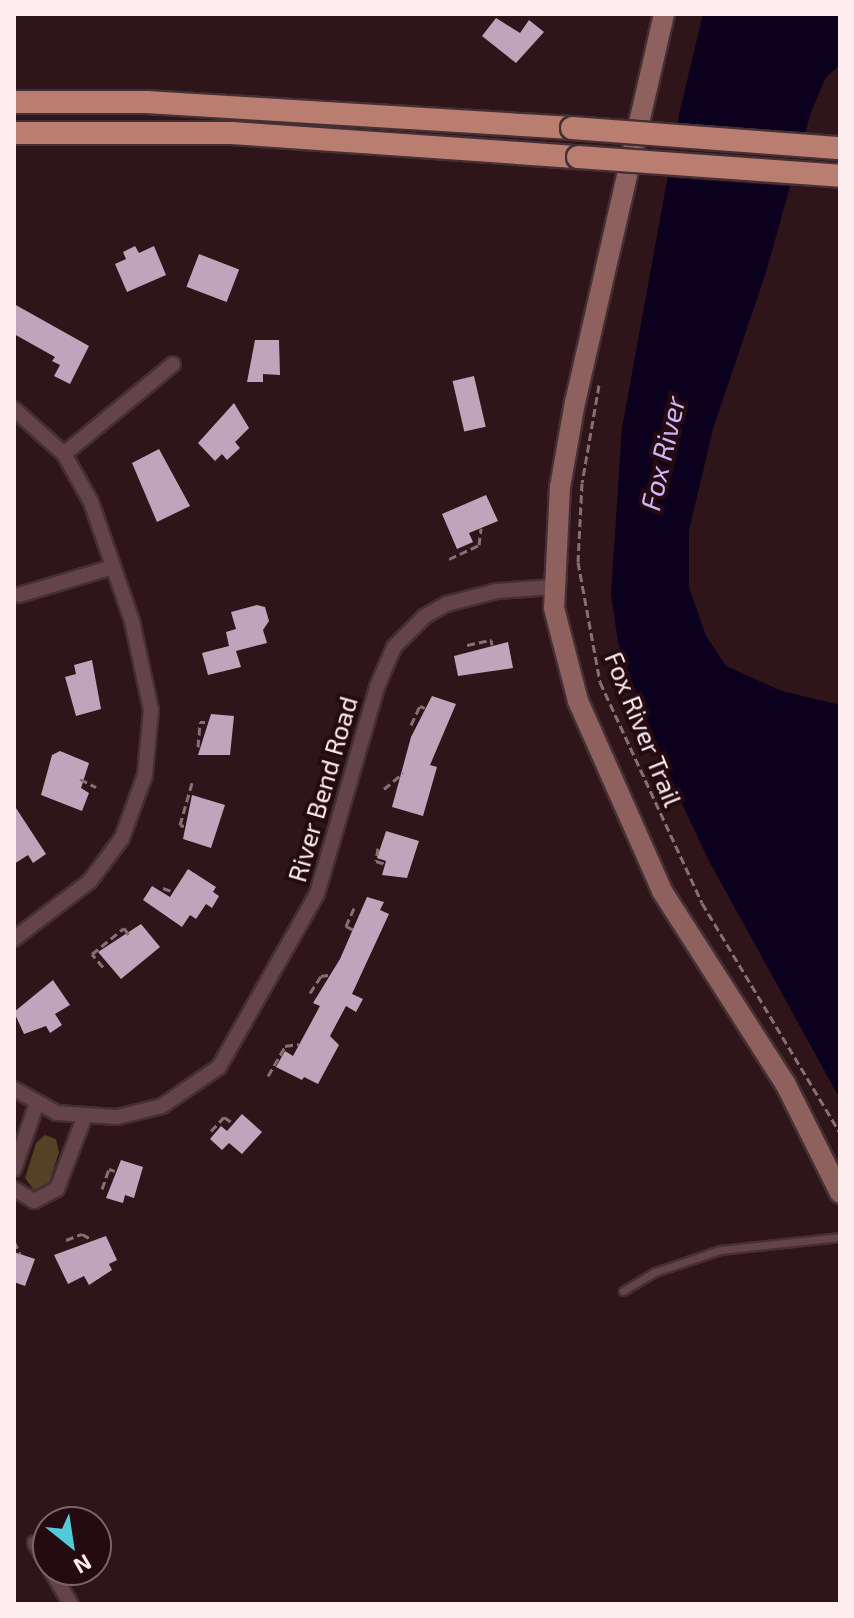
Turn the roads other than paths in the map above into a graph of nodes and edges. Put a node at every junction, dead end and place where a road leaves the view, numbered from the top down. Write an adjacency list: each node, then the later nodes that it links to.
1 (664, 14): 10 (street)
2 (14, 102): 4 (main road, bridge)
3 (14, 133): 5 (main road, bridge)
4 (840, 148)
5 (840, 176)
6 (173, 364): 8 (street)
7 (14, 409): 8 (street)
8 (64, 454): 9 (street)
9 (113, 567): 11 (street); 12 (street)
10 (553, 587): 15 (street, River Bend Road); 18 (street)
11 (19, 595)
12 (14, 939)
13 (14, 1089): 14 (street, River Bend Road)
14 (37, 1103): 15 (street, River Bend Road); 16 (street)
15 (84, 1118): 17 (street)
16 (14, 1169)
17 (14, 1189)
18 (840, 1193)
19 (840, 1237): 20 (lane)
20 (623, 1291)
21 (60, 1586): 22 (street)
22 (71, 1604)

